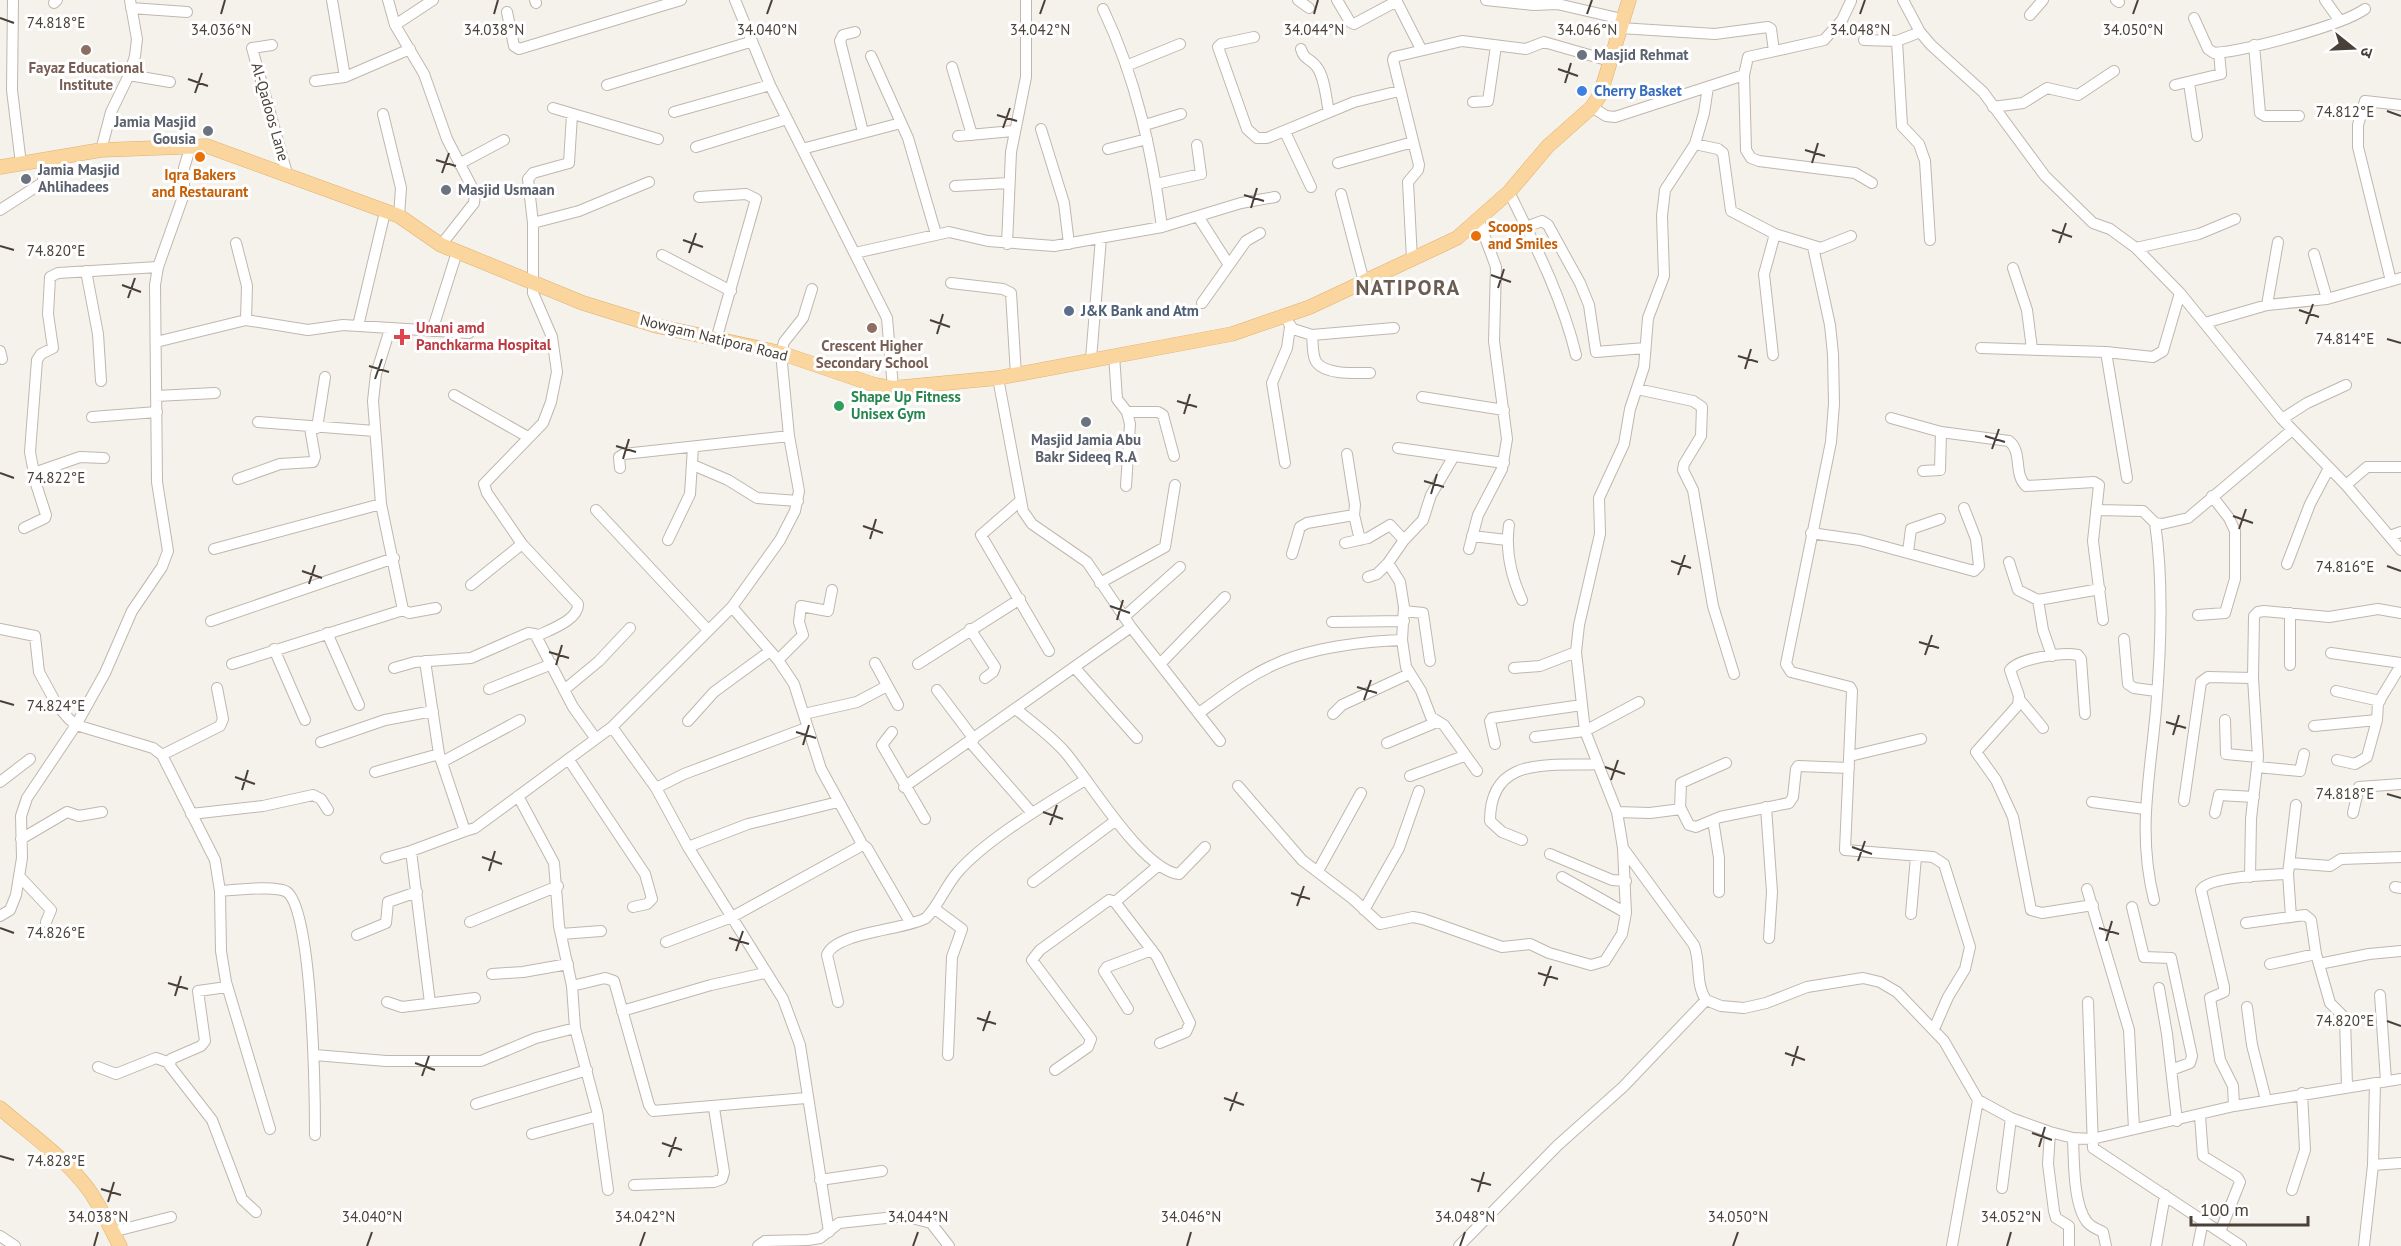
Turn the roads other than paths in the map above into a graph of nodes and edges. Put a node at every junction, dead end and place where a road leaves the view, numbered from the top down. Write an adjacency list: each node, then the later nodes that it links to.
1 (13, 0): 45 (street)
2 (332, 0): 52 (street)
3 (388, 0): 27 (street)
4 (433, 0): 27 (street)
5 (681, 0): 22 (street)
6 (735, 0): 33 (street)
7 (1026, 0): 76 (street)
8 (1298, 0): 18 (street)
9 (1337, 0): 15 (street)
10 (1486, 0): 26 (street)
11 (1629, 0): 26 (main road, Nowgam Natipora Road)
12 (1903, 0): 29 (street)
13 (2043, 0): 23 (street)
14 (2325, 0): 25 (street)
15 (1397, 1): 40 (street)
16 (1851, 2): 41 (street)
17 (130, 4): 21 (street); 50 (street)
18 (1309, 8)
19 (1103, 9): 47 (street)
20 (2365, 9): 25 (street)
21 (187, 12)
22 (507, 12)
23 (2030, 15)
24 (2194, 18): 42 (street)
25 (2340, 21): 36 (street)
26 (1621, 23): 41 (street); 46 (main road, Nowgam Natipora Road)
27 (395, 25): 38 (street)
28 (855, 32): 77 (street)
29 (1920, 32): 32 (street); 64 (street)
30 (1254, 37): 78 (street)
31 (1864, 40): 32 (street)
32 (1898, 41): 123 (street)
33 (750, 42): 56 (street); 57 (street)
34 (1180, 44): 47 (street)
35 (272, 45): 98 (street, Al-Qadoos Lane)
36 (2254, 45): 42 (street); 71 (street)
37 (1496, 46): 40 (street); 46 (street); 61 (street)
38 (410, 49): 52 (street); 96 (street)
39 (1301, 49): 67 (street)
40 (1421, 49): 60 (street)
41 (1774, 51): 51 (street)
42 (2219, 53): 55 (street)
43 (871, 56): 73 (street)
44 (0, 58): 45 (street)
45 (12, 60): 95 (street)
46 (1610, 61): 63 (main road, Nowgam Natipora Road)
47 (1126, 66): 74 (street)
48 (952, 68): 79 (street)
49 (2114, 71): 64 (street)
50 (129, 75): 54 (street); 92 (street)
51 (1744, 75): 59 (street); 101 (street)
52 (345, 76): 53 (street)
53 (315, 81)
54 (170, 82)
55 (2189, 83): 58 (street); 81 (street)
56 (607, 85)
57 (770, 85): 66 (street); 72 (street)
58 (2175, 85)
59 (1708, 87): 63 (street); 86 (street)
60 (1399, 91): 67 (street); 85 (street)
61 (1473, 102)
62 (2401, 105): 140 (street)
63 (1592, 107): 105 (main road, Nowgam Natipora Road)
64 (1993, 107): 130 (street)
65 (553, 108): 70 (street)
66 (674, 112)
67 (1329, 112): 78 (street)
68 (383, 114): 111 (street)
69 (1181, 114): 74 (street)
70 (572, 115): 82 (street); 115 (street)
71 (2298, 116)
72 (787, 119): 89 (street); 90 (street)
73 (901, 123): 77 (street); 119 (street)
74 (1145, 125): 83 (street)
75 (1041, 129): 127 (street)
76 (1013, 131): 79 (street); 100 (street)
77 (863, 132): 90 (street)
78 (1285, 132): 104 (street)
79 (972, 135): 80 (street)
80 (958, 136)
81 (2197, 136)
82 (658, 139)
83 (1147, 139): 91 (street); 102 (street)
84 (504, 140): 96 (street)
85 (1413, 142): 94 (street); 135 (street)
86 (1695, 144): 120 (street); 161 (street)
87 (191, 145): 92 (main road, Nowgam Natipora Road); 98 (main road, Nowgam Natipora Road); 137 (street)
88 (1197, 145): 102 (street)
89 (696, 147)
90 (801, 149): 132 (street)
91 (1108, 149)
92 (101, 150): 93 (main road, Nowgam Natipora Road)
93 (49, 159): 95 (main road, Nowgam Natipora Road); 109 (street)
94 (1338, 163)
95 (21, 164): 97 (main road, Nowgam Natipora Road)
96 (459, 164): 128 (street)
97 (0, 167)
98 (288, 177): 110 (main road, Nowgam Natipora Road)
99 (649, 182): 115 (street)
100 (1009, 183): 103 (street); 126 (street)
101 (1872, 183)
102 (1156, 184): 116 (street)
103 (955, 186)
104 (1311, 187)
105 (1509, 192): 114 (main road, Nowgam Natipora Road); 117 (street)
106 (1341, 194): 141 (street)
107 (1275, 196): 112 (street)
108 (699, 197): 145 (street)
109 (0, 210)
110 (386, 212): 111 (main road, Nowgam Natipora Road); 153 (street)
111 (399, 216): 128 (main road, Nowgam Natipora Road)
112 (1199, 218): 116 (street); 136 (street)
113 (2235, 219): 130 (street)
114 (1479, 221): 135 (main road, Nowgam Natipora Road); 182 (street)
115 (533, 223): 142 (street)
116 (1162, 227): 122 (street)
117 (1526, 227): 161 (street); 167 (street)
118 (1260, 233): 136 (street)
119 (936, 234): 126 (street); 132 (street)
120 (1775, 234): 129 (street); 168 (street)
121 (1851, 236): 129 (street)
122 (1101, 238): 127 (street); 169 (street)
123 (1930, 240)
124 (2278, 242): 149 (street)
125 (236, 243): 150 (street)
126 (1007, 244): 127 (street)
127 (1069, 244)
128 (441, 245): 131 (main road, Nowgam Natipora Road)
129 (1813, 247): 227 (street)
130 (2136, 248): 146 (street)
131 (457, 252): 142 (main road, Nowgam Natipora Road); 156 (street)
132 (855, 253): 176 (street)
133 (2314, 254): 147 (street)
134 (662, 255): 145 (street)
135 (1412, 259): 141 (main road, Nowgam Natipora Road)
136 (1229, 265): 148 (street)
137 (158, 267): 139 (street); 160 (street)
138 (2013, 268): 163 (street)
139 (86, 271): 174 (street); 208 (street)
140 (2396, 280): 147 (street)
141 (1364, 282): 151 (main road, Nowgam Natipora Road)
142 (531, 283): 159 (main road, Nowgam Natipora Road); 194 (street)
143 (951, 283): 171 (street)
144 (812, 289): 164 (street)
145 (731, 291): 159 (street)
146 (2180, 293): 152 (street); 165 (street)
147 (2327, 299): 149 (street)
148 (1202, 303)
149 (2266, 305): 152 (street)
150 (246, 320): 153 (street); 160 (street)
151 (1288, 321): 158 (street); 166 (main road, Nowgam Natipora Road); 201 (street)
152 (2205, 323): 187 (street)
153 (358, 326): 155 (street)
154 (1394, 328): 158 (street)
155 (390, 329): 156 (street); 191 (street)
156 (432, 331): 157 (street)
157 (469, 333)
158 (1312, 334): 170 (street)
159 (716, 340): 164 (main road, Nowgam Natipora Road)
160 (156, 342): 180 (street)
161 (1645, 348): 177 (street)
162 (1981, 348): 163 (street)
163 (2032, 349): 165 (street)
164 (781, 352): 176 (main road, Nowgam Natipora Road); 193 (street)
165 (2106, 352): 209 (street)
166 (1114, 355): 169 (main road, Nowgam Natipora Road); 184 (street)
167 (1576, 355)
168 (1773, 355)
169 (1091, 359): 171 (main road, Nowgam Natipora Road)
170 (1370, 373)
171 (1016, 375): 173 (main road, Nowgam Natipora Road)
172 (325, 377): 189 (street)
173 (998, 378): 176 (main road, Nowgam Natipora Road); 216 (street)
174 (101, 381)
175 (2346, 385): 187 (street)
176 (893, 388)
177 (1637, 389): 277 (street); 294 (street)
178 (215, 393): 180 (street)
179 (454, 395): 194 (street)
180 (156, 396): 183 (street)
181 (1422, 397): 182 (street)
182 (1504, 410): 202 (street)
183 (157, 412): 185 (street); 322 (street)
184 (1127, 412): 198 (street); 213 (street)
185 (93, 417)
186 (1891, 418): 192 (street)
187 (2282, 419): 190 (street)
188 (258, 422): 189 (street)
189 (313, 428): 191 (street); 210 (street)
190 (2292, 430): 206 (street); 214 (street)
191 (375, 431): 217 (street)
192 (1941, 432): 207 (street); 220 (street)
193 (789, 436): 195 (street); 215 (street)
194 (528, 437): 235 (street)
195 (693, 447): 203 (street); 205 (street)
196 (1398, 448): 199 (street)
197 (1347, 454): 221 (street)
198 (1174, 456)
199 (1454, 456): 202 (street); 232 (street)
200 (104, 458): 208 (street)
201 (1285, 462)
202 (1504, 463): 228 (street)
203 (693, 465): 215 (street); 230 (street)
204 (2401, 467): 212 (street)
205 (621, 468)
206 (2329, 468): 212 (street); 244 (street)
207 (1923, 471)
208 (34, 473): 225 (street)
209 (2127, 478)
210 (238, 479)
211 (1175, 484): 247 (street)
212 (2346, 485): 229 (street)
213 (1126, 486)
214 (2212, 496): 223 (street); 260 (street)
215 (798, 501): 255 (street)
216 (1019, 502): 247 (street); 252 (street)
217 (381, 504): 236 (street); 241 (street)
218 (1964, 508): 239 (street)
219 (596, 510): 269 (street)
220 (2096, 510): 223 (street); 249 (street)
221 (1354, 516): 231 (street); 240 (street)
222 (1941, 519): 239 (street)
223 (2155, 523): 302 (street)
224 (1509, 525): 233 (street)
225 (24, 528)
226 (2401, 532): 229 (street)
227 (1811, 533): 239 (street); 345 (street)
228 (1472, 536): 233 (street); 237 (street)
229 (2390, 536): 238 (street)
230 (668, 540)
231 (1360, 540): 232 (street); 234 (street)
232 (1404, 540): 243 (street)
233 (1507, 540): 253 (street)
234 (1345, 543)
235 (522, 544): 248 (street); 271 (street)
236 (213, 549)
237 (1469, 549)
238 (2401, 550)
239 (1908, 552)
240 (1292, 554)
241 (394, 558): 257 (street); 263 (street)
242 (2009, 562): 254 (street)
243 (1388, 563): 246 (street); 261 (street)
244 (2287, 564)
245 (1180, 567): 264 (street)
246 (1368, 577)
247 (1100, 583): 264 (street)
248 (471, 585)
249 (2100, 589): 254 (street); 262 (street)
250 (832, 590): 280 (street)
251 (1225, 597): 287 (street)
252 (1020, 599): 268 (street); 276 (street)
253 (1522, 600)
254 (2038, 600): 279 (street)
255 (732, 607): 269 (street); 275 (street)
256 (436, 608): 257 (street)
257 (403, 610): 270 (street)
258 (2401, 612): 259 (street)
259 (2290, 613): 289 (street); 296 (street)
260 (2198, 615)
261 (1404, 616): 265 (street); 273 (street); 282 (street)
262 (2103, 620)
263 (211, 621)
264 (1127, 622): 287 (street); 291 (street)
265 (1332, 622)
266 (630, 628): 300 (street)
267 (0, 629): 322 (street)
268 (970, 629): 286 (street); 295 (street)
269 (708, 630): 324 (street)
270 (327, 633): 274 (street); 307 (street)
271 (537, 636): 281 (street); 285 (street)
272 (2124, 639): 302 (street)
273 (1402, 640): 293 (street); 312 (street)
274 (274, 649): 284 (street); 316 (street)
275 (770, 651): 280 (street); 320 (street)
276 (1049, 651)
277 (1576, 652): 292 (street); 309 (street)
278 (2331, 653): 288 (street)
279 (2052, 656): 304 (street); 315 (street)
280 (778, 660): 313 (street)
281 (425, 661): 290 (street); 311 (street)
282 (1430, 661)
283 (875, 663): 297 (street)
284 (232, 664)
285 (552, 664): 299 (street); 300 (street)
286 (918, 664)
287 (1160, 664): 312 (street)
288 (2401, 664): 305 (street)
289 (2290, 665)
290 (394, 668)
291 (1075, 668): 310 (street); 329 (street)
292 (1514, 668)
293 (1409, 674): 314 (street); 321 (street)
294 (1734, 674)
295 (985, 678)
296 (2253, 678): 346 (street); 362 (street)
297 (887, 686): 308 (street); 313 (street)
298 (217, 688): 339 (street)
299 (489, 689)
300 (564, 690): 331 (street)
301 (937, 690): 333 (street)
302 (2156, 691): 368 (street)
303 (2336, 691): 305 (street)
304 (2019, 699): 326 (street); 406 (street)
305 (2380, 701): 319 (street)
306 (1639, 702): 327 (street)
307 (359, 705)
308 (898, 705)
309 (1582, 705): 327 (street); 337 (street)
310 (1017, 710): 333 (street); 352 (street)
311 (433, 711): 335 (street); 341 (street)
312 (1199, 713): 334 (street)
313 (804, 714): 325 (street)
314 (1333, 714)
315 (2085, 714)
316 (305, 720)
317 (520, 720): 341 (street)
318 (2225, 720): 346 (street)
319 (2377, 720): 323 (street); 344 (street)
320 (688, 721)
321 (1437, 722): 336 (street); 340 (street)
322 (76, 725): 339 (street); 380 (street)
323 (2314, 726)
324 (612, 728): 331 (street); 357 (street)
325 (806, 728): 357 (street); 363 (street)
326 (2043, 728)
327 (1585, 731): 330 (street); 348 (street)
328 (892, 732): 356 (street)
329 (1137, 738)
330 (1535, 738)
331 (596, 739): 343 (street)
332 (1921, 739): 345 (street)
333 (972, 741): 356 (street); 372 (street)
334 (1220, 741)
335 (321, 742)
336 (1387, 743)
337 (1495, 744)
338 (2304, 754): 346 (street)
339 (162, 755): 375 (street)
340 (1464, 756): 349 (street); 351 (street)
341 (441, 758): 350 (street); 379 (street)
342 (30, 759): 353 (street)
343 (569, 760): 360 (street); 407 (street)
344 (2337, 760)
345 (1850, 762): 366 (street); 388 (street)
346 (2258, 762): 361 (street)
347 (1726, 763): 367 (street)
348 (1598, 765): 371 (street); 381 (street)
349 (1477, 771)
350 (375, 772)
351 (1410, 776)
352 (1085, 780): 372 (street); 378 (street)
353 (0, 782)
354 (2401, 784): 374 (street)
355 (1238, 786): 393 (street)
356 (904, 787): 376 (street)
357 (656, 788): 383 (street)
358 (1419, 790): 410 (street)
359 (1361, 793): 393 (street)
360 (518, 796): 379 (street); 399 (street)
361 (2254, 797): 373 (street); 396 (street)
362 (2184, 801)
363 (838, 802): 382 (street); 383 (street)
364 (2092, 802): 368 (street)
365 (2296, 805): 392 (street)
366 (1766, 807): 377 (street); 423 (street)
367 (1680, 809): 371 (street); 377 (street)
368 (2145, 809): 404 (street)
369 (328, 810): 375 (street)
370 (102, 812): 380 (street)
371 (1617, 812): 385 (street)
372 (1032, 813): 409 (street)
373 (2215, 813)
374 (2353, 813)
375 (192, 814): 401 (street)
376 (925, 819)
377 (1713, 820): 403 (street)
378 (1115, 821): 391 (street); 398 (street)
379 (465, 831): 386 (street)
380 (21, 839): 394 (street)
381 (1522, 840)
382 (861, 843): 414 (street); 418 (street)
383 (688, 847): 414 (street)
384 (1205, 847): 391 (street)
385 (1623, 848): 397 (street); 437 (street)
386 (411, 851): 390 (street); 402 (street)
387 (1550, 854): 397 (street)
388 (1916, 857): 412 (street); 446 (street)
389 (2401, 857): 392 (street)
390 (386, 858)
391 (1159, 865): 405 (street)
392 (2289, 869): 396 (street); 415 (street)
393 (1317, 871): 410 (street)
394 (20, 877): 413 (street); 416 (street)
395 (1562, 877): 411 (street)
396 (2250, 877): 463 (street)
397 (1626, 881): 411 (street)
398 (1033, 882)
399 (558, 886): 417 (street); 421 (street)
400 (2087, 889): 406 (street)
401 (219, 891): 433 (street); 448 (street)
402 (417, 892): 422 (street); 441 (street)
403 (1719, 892)
404 (2154, 900)
405 (1115, 902): 425 (street); 453 (street)
406 (2093, 905): 471 (street)
407 (633, 907)
408 (2132, 907): 454 (street)
409 (935, 909): 418 (street); 449 (street)
410 (1364, 910): 411 (street)
411 (1626, 913)
412 (1911, 914)
413 (0, 916)
414 (732, 917): 424 (street); 431 (street)
415 (2290, 917): 419 (street); 427 (street)
416 (46, 922)
417 (470, 922)
418 (910, 922): 439 (street)
419 (2246, 923)
420 (601, 931): 421 (street)
421 (561, 934): 428 (street)
422 (357, 935)
423 (1769, 938)
424 (666, 942)
425 (1152, 950): 443 (street); 447 (street)
426 (2401, 951): 427 (street)
427 (2317, 959): 429 (street); 457 (street)
428 (568, 964): 430 (street); 432 (street)
429 (2270, 964)
430 (492, 974)
431 (765, 974): 444 (street); 459 (street)
432 (572, 986): 444 (street); 445 (street)
433 (227, 987): 450 (street); 470 (street)
434 (2158, 988): 454 (street)
435 (2380, 995): 456 (street)
436 (476, 998): 441 (street)
437 (1706, 1000): 446 (street); 497 (street)
438 (387, 1002): 441 (street)
439 (838, 1002)
440 (2088, 1002): 476 (street)
441 (430, 1003)
442 (2247, 1007): 461 (street)
443 (1128, 1009)
444 (622, 1011): 464 (street)
445 (576, 1028): 448 (street); 452 (street)
446 (1934, 1029): 460 (street)
447 (1160, 1043)
448 (315, 1055): 474 (street)
449 (948, 1055)
450 (170, 1063): 451 (street); 486 (street)
451 (98, 1067)
452 (587, 1070): 462 (street); 466 (street)
453 (1055, 1070)
454 (2172, 1070): 469 (street)
455 (2401, 1079): 456 (street)
456 (2380, 1082): 457 (street); 478 (street)
457 (2348, 1086): 458 (street)
458 (2302, 1093): 461 (street); 484 (street)
459 (806, 1098): 464 (street); 480 (street)
460 (1978, 1100): 468 (street); 498 (street)
461 (2266, 1100): 463 (street)
462 (476, 1104)
463 (2234, 1106): 467 (street)
464 (714, 1108): 481 (street)
465 (0, 1110): 489 (main road)
466 (598, 1116): 473 (street); 483 (street)
467 (2200, 1116): 469 (street); 491 (street)
468 (2012, 1118): 472 (street); 482 (street)
469 (2177, 1121): 471 (street)
470 (270, 1129)
471 (2134, 1129): 476 (street)
472 (2050, 1132): 475 (street); 499 (street)
473 (532, 1134)
474 (315, 1135)
475 (2073, 1138): 476 (street); 500 (street)
476 (2092, 1139): 485 (street)
477 (2401, 1163): 478 (street)
478 (2373, 1165): 504 (street)
479 (882, 1171): 480 (street)
480 (820, 1180): 490 (street)
481 (634, 1185)
482 (2002, 1188)
483 (608, 1190)
484 (2292, 1190)
485 (2165, 1195): 488 (street); 501 (street)
486 (256, 1212)
487 (171, 1217): 489 (street)
488 (2203, 1221): 491 (street); 502 (street)
489 (112, 1232): 494 (main road)
490 (829, 1232): 495 (street); 496 (street)
491 (2220, 1232): 503 (street)
492 (0, 1236): 493 (street)
493 (15, 1246)
494 (120, 1246)
495 (758, 1246)
496 (949, 1246)
497 (1459, 1246)
498 (1952, 1246)
499 (2069, 1246)
500 (2106, 1246)
501 (2156, 1246)
502 (2198, 1246)
503 (2241, 1246)
504 (2364, 1246)

